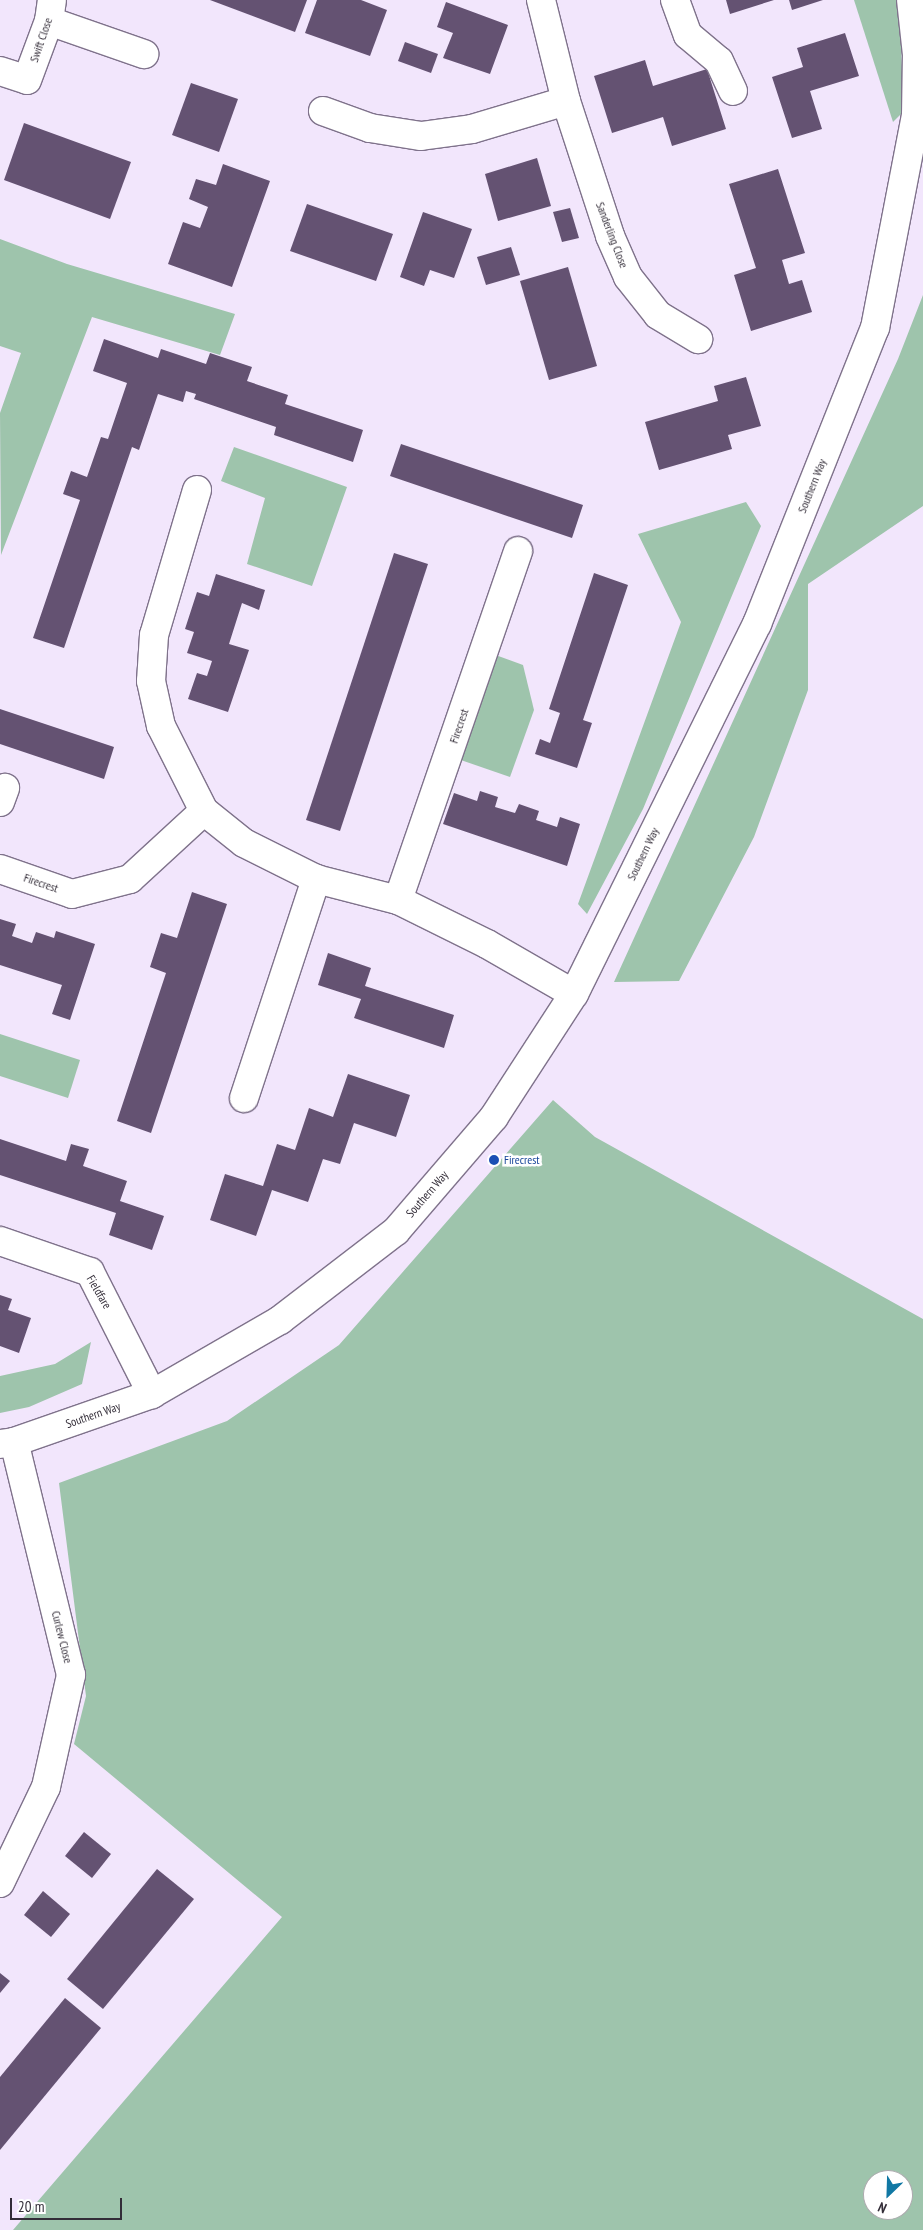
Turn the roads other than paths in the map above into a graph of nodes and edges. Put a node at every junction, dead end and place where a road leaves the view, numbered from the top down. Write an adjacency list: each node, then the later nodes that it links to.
1 (541, 0): 8 (street, Sanderling Close)
2 (675, 0): 7 (street)
3 (911, 0): 17 (street, Southern Way)
4 (50, 11): 5 (street); 6 (street, Swift Close)
5 (144, 54)
6 (0, 71)
7 (733, 91)
8 (566, 101): 9 (street); 10 (street, Sanderling Close)
9 (324, 112)
10 (698, 339)
11 (197, 490): 13 (street)
12 (518, 551): 16 (street, Firecrest)
13 (204, 811): 14 (street, Firecrest); 15 (street)
14 (0, 870)
15 (316, 878): 16 (street); 18 (street)
16 (398, 900): 17 (street)
17 (574, 994): 20 (street, Southern Way)
18 (244, 1098)
19 (0, 1241): 20 (street, Fieldfare)
20 (152, 1394): 21 (street, Southern Way)
21 (7, 1443): 22 (street, Curlew Close)
22 (0, 1883)

